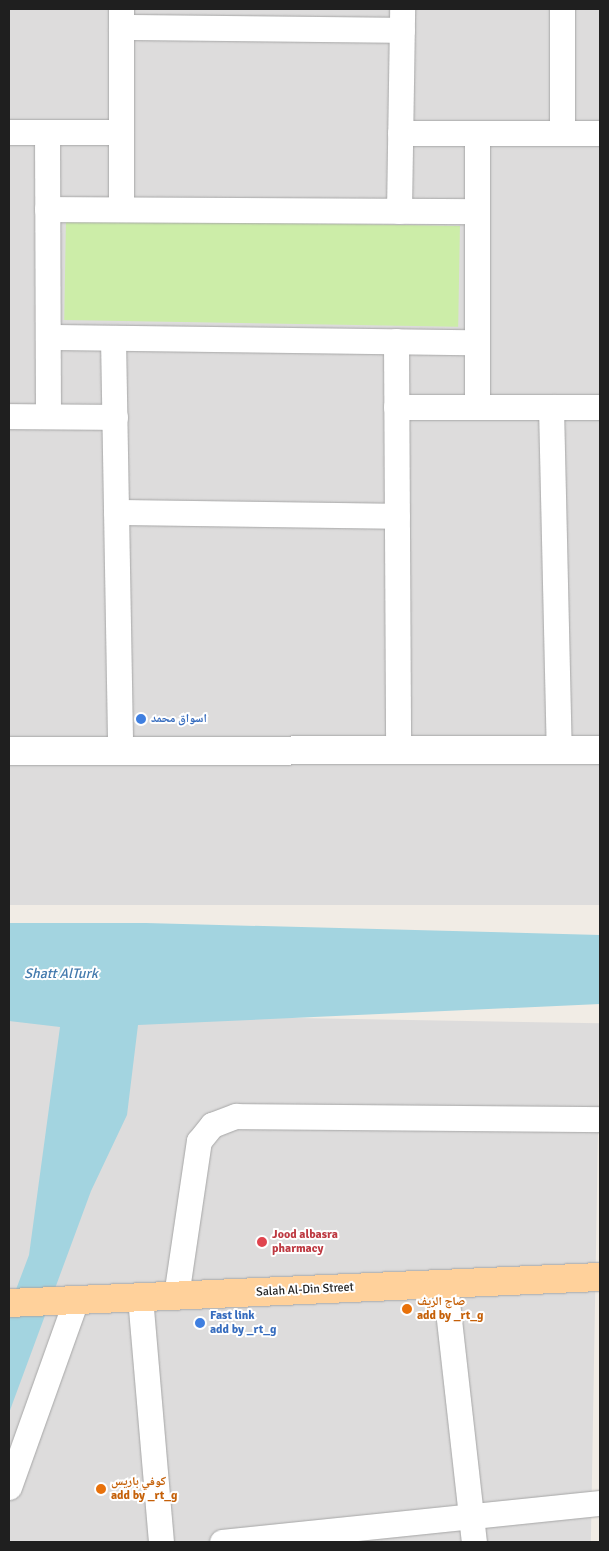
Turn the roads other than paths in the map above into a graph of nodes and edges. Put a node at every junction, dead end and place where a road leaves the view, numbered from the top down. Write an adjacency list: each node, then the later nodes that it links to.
1 (562, 9): 9 (street)
2 (121, 18): 3 (street); 6 (street)
3 (402, 20): 7 (street)
4 (9, 132): 5 (street)
5 (46, 132): 6 (street); 11 (street)
6 (121, 132): 12 (street)
7 (400, 133): 8 (street); 13 (street)
8 (476, 133): 9 (street); 14 (street)
9 (562, 133): 10 (street)
10 (600, 133)
11 (47, 209): 12 (street); 15 (street)
12 (121, 209): 13 (street)
13 (399, 211): 14 (street)
14 (477, 211): 18 (street)
15 (48, 338): 16 (street); 24 (street)
16 (113, 338): 17 (street); 25 (street)
17 (396, 341): 18 (street); 22 (street)
18 (477, 342): 19 (street)
19 (477, 407): 20 (street); 22 (street)
20 (551, 407): 21 (street); 28 (street)
21 (600, 407)
22 (396, 408): 27 (street)
23 (9, 416): 24 (street)
24 (48, 416): 25 (street)
25 (115, 417): 26 (street)
26 (116, 512): 27 (street); 31 (street)
27 (397, 516): 32 (street)
28 (559, 750): 29 (street); 32 (street)
29 (600, 750)
30 (9, 751): 31 (street)
31 (120, 751): 32 (street)
32 (398, 751)
33 (600, 1119): 36 (street)
34 (600, 1277): 35 (main road, Salah Al-Din Street)
35 (445, 1284): 36 (main road, Salah Al-Din Street); 42 (street)
36 (176, 1296): 37 (main road, Salah Al-Din Street)
37 (140, 1297): 38 (main road, Salah Al-Din Street); 43 (street)
38 (76, 1300): 39 (main road, Salah Al-Din Street); 40 (street)
39 (9, 1303)
40 (9, 1487)
41 (600, 1502): 42 (street)
42 (472, 1516): 44 (street); 45 (street)
43 (161, 1542)
44 (222, 1542)
45 (474, 1542)

